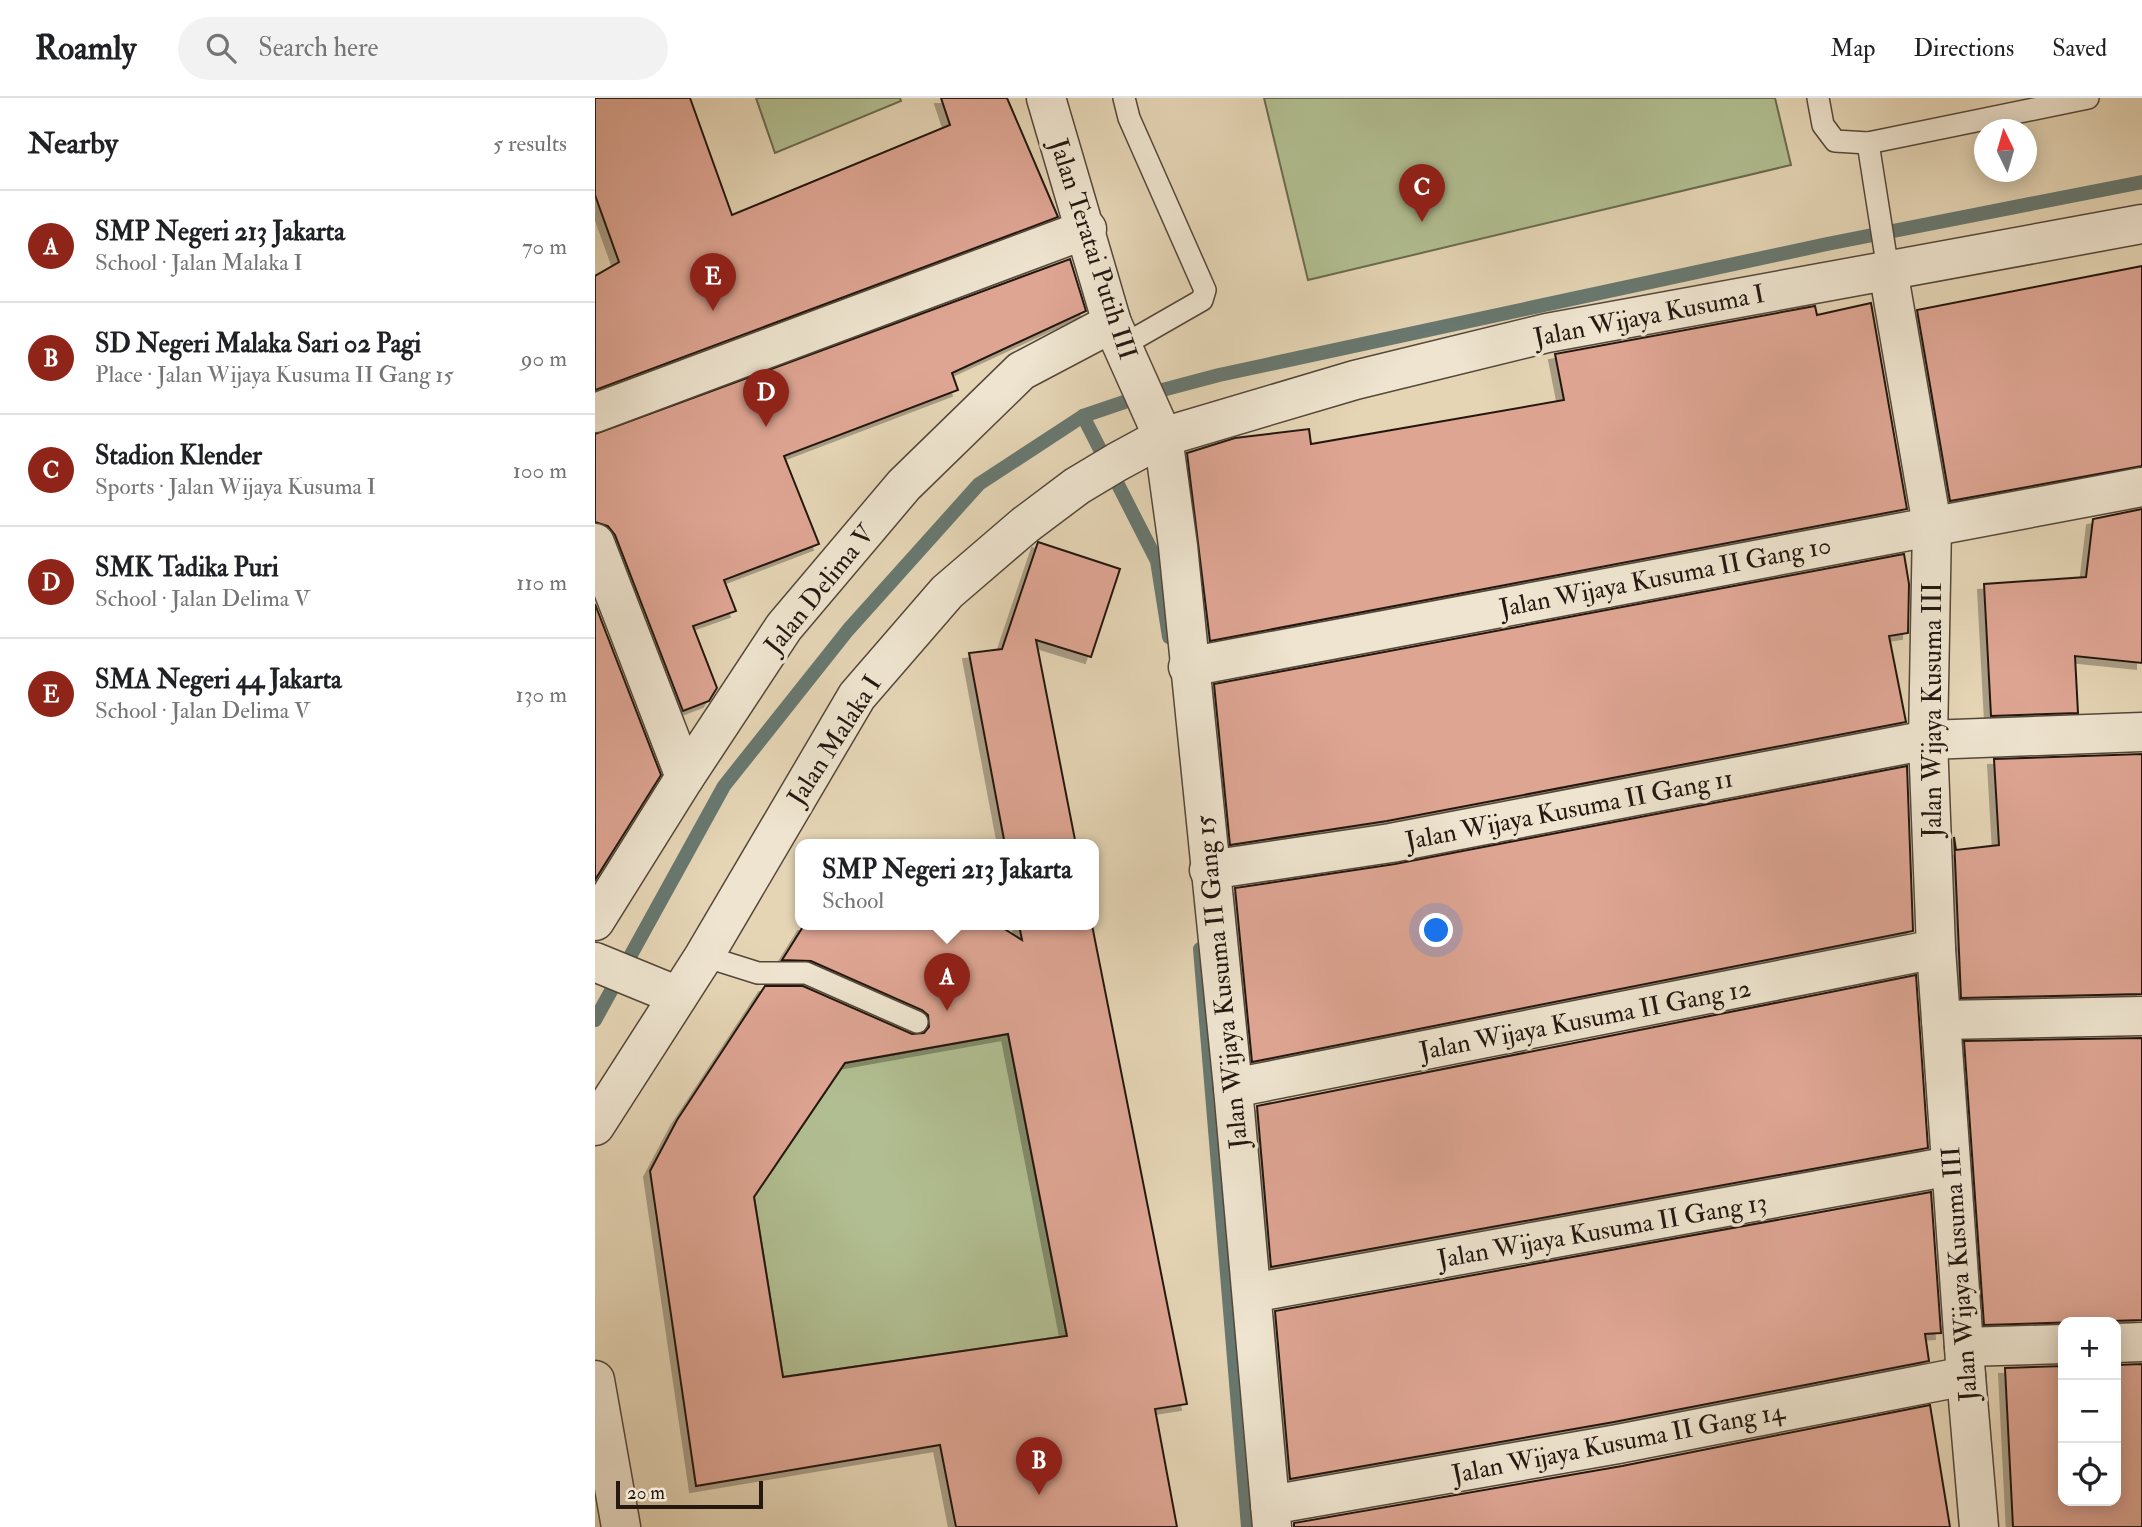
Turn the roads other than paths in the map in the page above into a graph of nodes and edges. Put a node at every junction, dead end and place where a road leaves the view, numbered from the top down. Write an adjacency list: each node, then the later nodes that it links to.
1 (1046, 98): 7 (street, Jalan Teratai Putih III)
2 (1124, 98): 9 (lane)
3 (1818, 98): 5 (lane)
4 (2088, 98): 5 (lane)
5 (1868, 143): 8 (lane)
6 (2142, 224): 8 (street, Jalan Wijaya Kusuma I)
7 (1087, 229): 9 (street, Jalan Teratai Putih III); 10 (street)
8 (1887, 258): 11 (street, Jalan Wijaya Kusuma I); 13 (street, Jalan Wijaya Kusuma III)
9 (1120, 345): 11 (street, Jalan Teratai Putih III); 18 (street, Jalan Delima V)
10 (595, 413)
11 (1159, 426): 15 (street, Jalan Wijaya Kusuma II Gang 15); 22 (street, Jalan Malaka I)
12 (2142, 487): 13 (street, Jalan Wijaya Kusuma II Gang 10)
13 (1932, 526): 15 (street, Jalan Wijaya Kusuma II Gang 10); 17 (street, Jalan Wijaya Kusuma III)
14 (595, 542): 18 (street)
15 (1188, 667): 19 (street, Jalan Wijaya Kusuma II Gang 15)
16 (2142, 732): 17 (street, Jalan Wijaya Kusuma II Gang 11)
17 (1928, 740): 19 (street, Jalan Wijaya Kusuma II Gang 11); 21 (street, Jalan Wijaya Kusuma III)
18 (685, 777): 20 (street, Jalan Delima V)
19 (1209, 870): 28 (street, Jalan Wijaya Kusuma II Gang 15)
20 (595, 921)
21 (1936, 949): 26 (street, Jalan Wijaya Kusuma III); 28 (street, Jalan Wijaya Kusuma II Gang 12)
22 (704, 956): 24 (street, Jalan Malaka I); 27 (lane)
23 (599, 964): 24 (street)
24 (673, 994): 29 (street, Jalan Malaka I)
25 (2142, 1016): 26 (street)
26 (1941, 1020): 30 (street, Jalan Wijaya Kusuma III)
27 (917, 1022)
28 (1233, 1088): 31 (street, Jalan Wijaya Kusuma II Gang 15)
29 (595, 1126)
30 (1951, 1166): 31 (street, Jalan Wijaya Kusuma II Gang 13); 35 (street, Jalan Wijaya Kusuma III)
31 (1252, 1293): 37 (street, Jalan Wijaya Kusuma II Gang 15)
32 (2142, 1342): 33 (street)
33 (2121, 1343)
34 (2058, 1345): 35 (street, Jalan Wijaya Kusuma II Gang 14)
35 (1965, 1362): 37 (street, Jalan Wijaya Kusuma II Gang 14); 39 (street, Jalan Wijaya Kusuma III)
36 (595, 1380): 38 (street)
37 (1271, 1516)
38 (621, 1527)
39 (1979, 1527)

